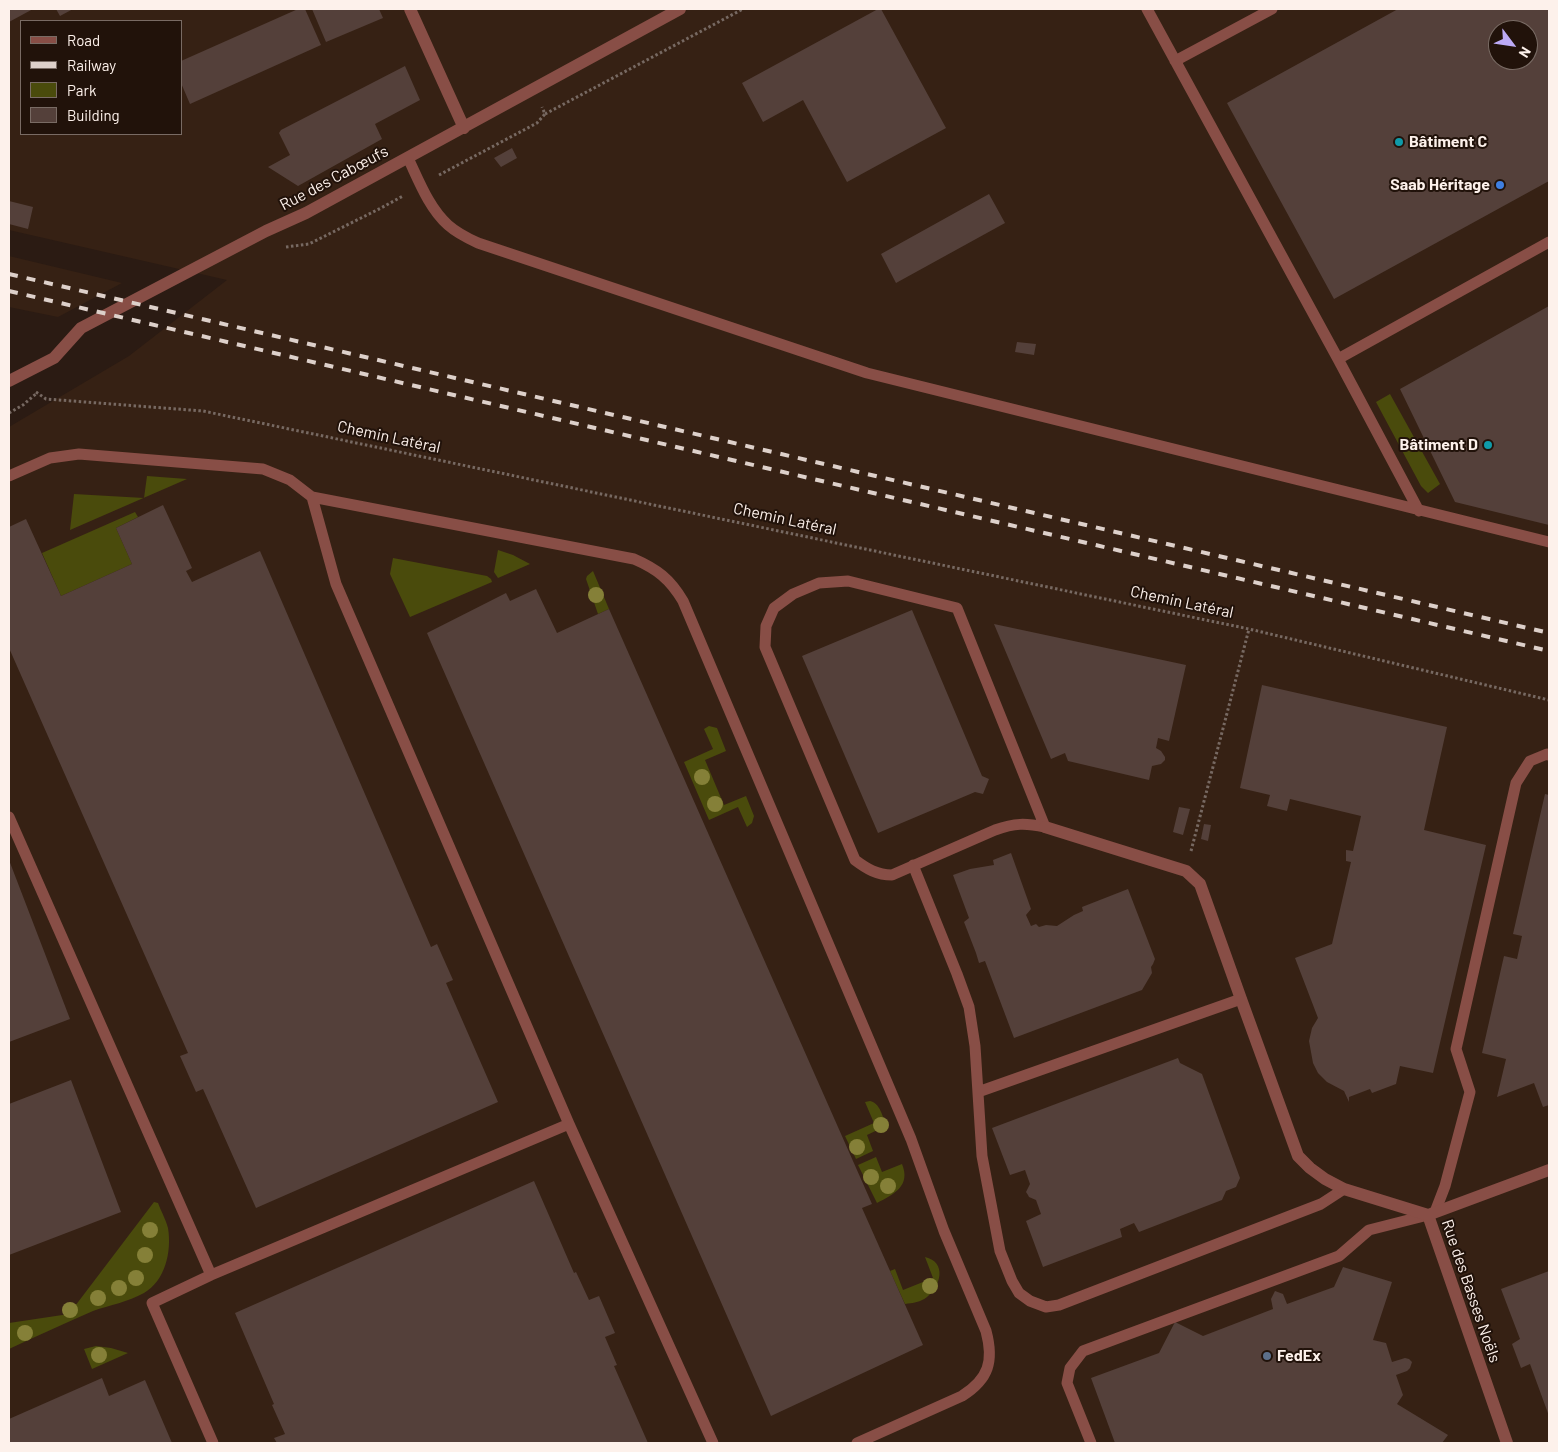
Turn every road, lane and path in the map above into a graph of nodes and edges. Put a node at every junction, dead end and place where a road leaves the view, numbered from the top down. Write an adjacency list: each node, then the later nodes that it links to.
1 (410, 9): 8 (street)
2 (680, 9): 8 (street, Rue des Cabœufs)
3 (743, 9): 7 (path)
4 (1146, 9): 6 (lane)
5 (1272, 9): 6 (lane)
6 (1175, 61): 11 (lane)
7 (545, 114)
8 (464, 128): 9 (street, Rue des Cabœufs)
9 (408, 158): 12 (street, Rue des Cabœufs); 16 (lane)
10 (1549, 242): 11 (lane)
11 (1338, 359): 16 (lane)
12 (22, 373): 13 (street, Rue des Cabœufs); 18 (path, Chemin Latéral)
13 (9, 381)
14 (9, 476): 15 (lane)
15 (312, 496): 27 (lane); 34 (lane)
16 (1420, 511): 17 (lane)
17 (1549, 542)
18 (1249, 629): 19 (path, Chemin Latéral); 24 (path)
19 (1549, 700)
20 (1549, 754): 30 (lane)
21 (9, 817): 31 (lane)
22 (1045, 827): 23 (lane); 23 (lane); 24 (street)
23 (913, 866): 26 (lane)
24 (1186, 871): 25 (street)
25 (1240, 1000): 26 (lane); 29 (street)
26 (978, 1092): 29 (lane)
27 (569, 1124): 31 (lane); 33 (lane)
28 (1549, 1170): 30 (street, Rue des Basses Noëls)
29 (1344, 1189): 30 (street)
30 (1432, 1214): 35 (lane); 36 (street, Rue des Basses Noëls)
31 (211, 1275): 32 (lane)
32 (213, 1443)
33 (713, 1443)
34 (857, 1443)
35 (1092, 1443)
36 (1507, 1443)

